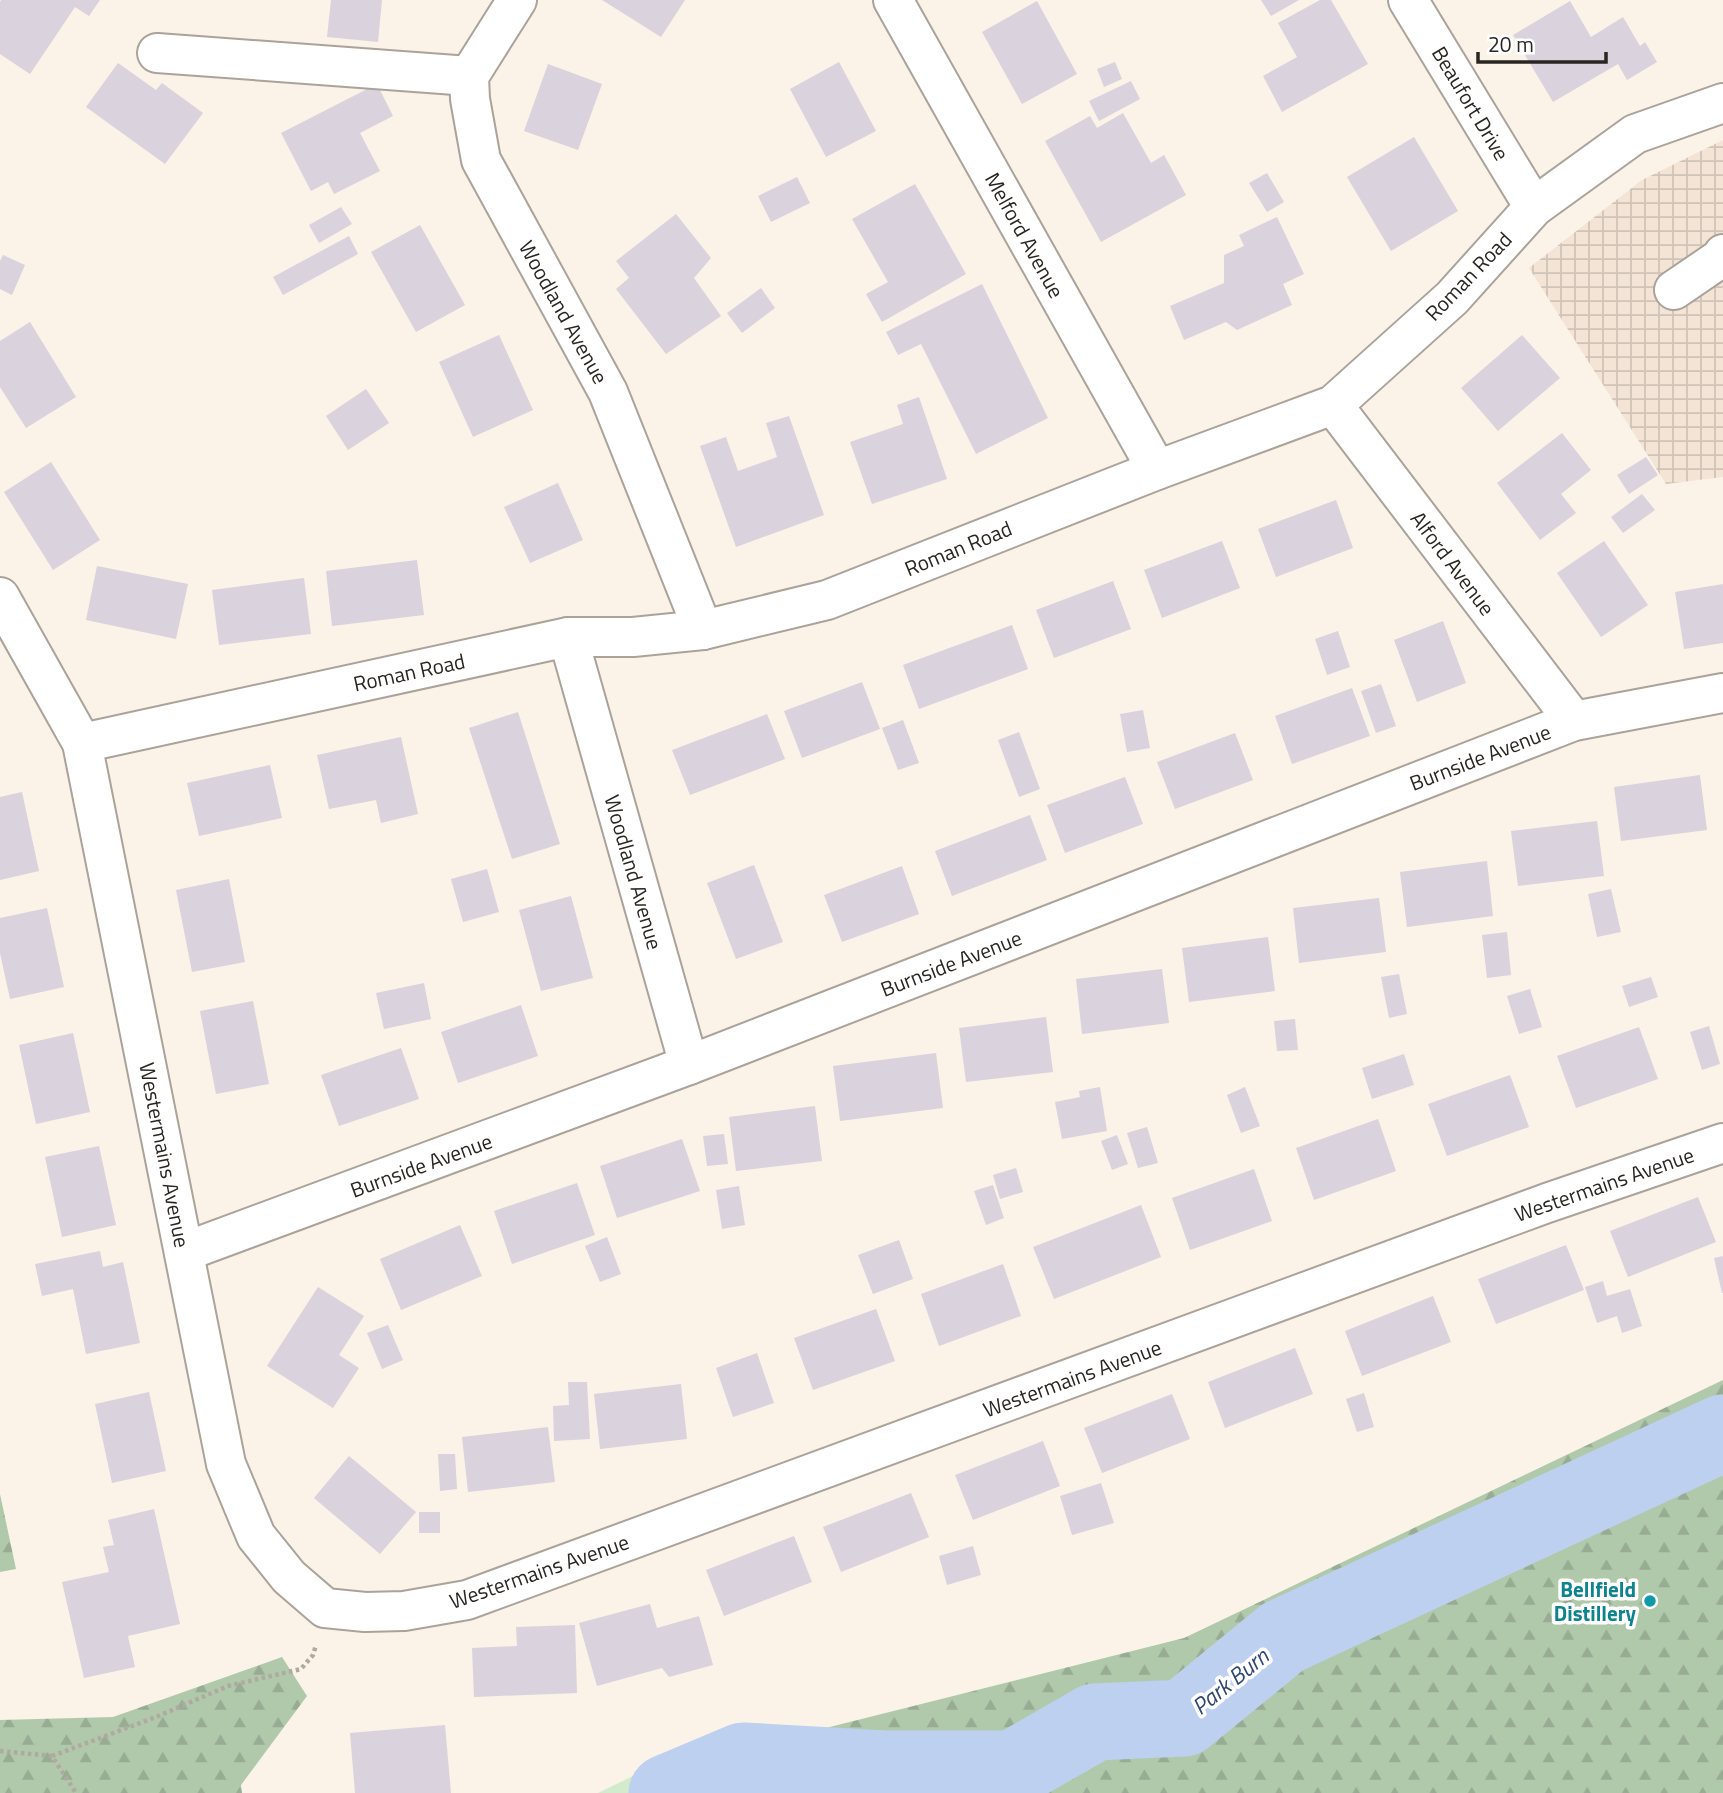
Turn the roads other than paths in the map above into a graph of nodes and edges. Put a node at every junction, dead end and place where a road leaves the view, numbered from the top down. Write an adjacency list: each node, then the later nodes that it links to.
1 (517, 0): 5 (street)
2 (893, 0): 11 (street, Melford Avenue)
3 (1408, 0): 7 (street, Beaufort Drive)
4 (157, 53): 5 (street)
5 (469, 76): 13 (street, Woodland Avenue)
6 (1721, 110): 7 (street, Roman Road)
7 (1534, 206): 10 (street, Roman Road)
8 (1723, 254): 9 (street)
9 (1674, 290)
10 (1332, 405): 11 (street, Roman Road); 16 (street, Alford Avenue)
11 (1157, 470): 13 (street, Roman Road)
12 (0, 597): 17 (street, Westermains Avenue)
13 (703, 630): 14 (street, Roman Road)
14 (568, 637): 17 (street, Roman Road); 18 (street, Woodland Avenue)
15 (1723, 694): 16 (street, Burnside Avenue)
16 (1574, 721): 18 (street, Burnside Avenue)
17 (82, 743): 20 (street, Westermains Avenue)
18 (689, 1065): 20 (street, Burnside Avenue)
19 (1723, 1143): 20 (street, Westermains Avenue)
20 (184, 1252)

